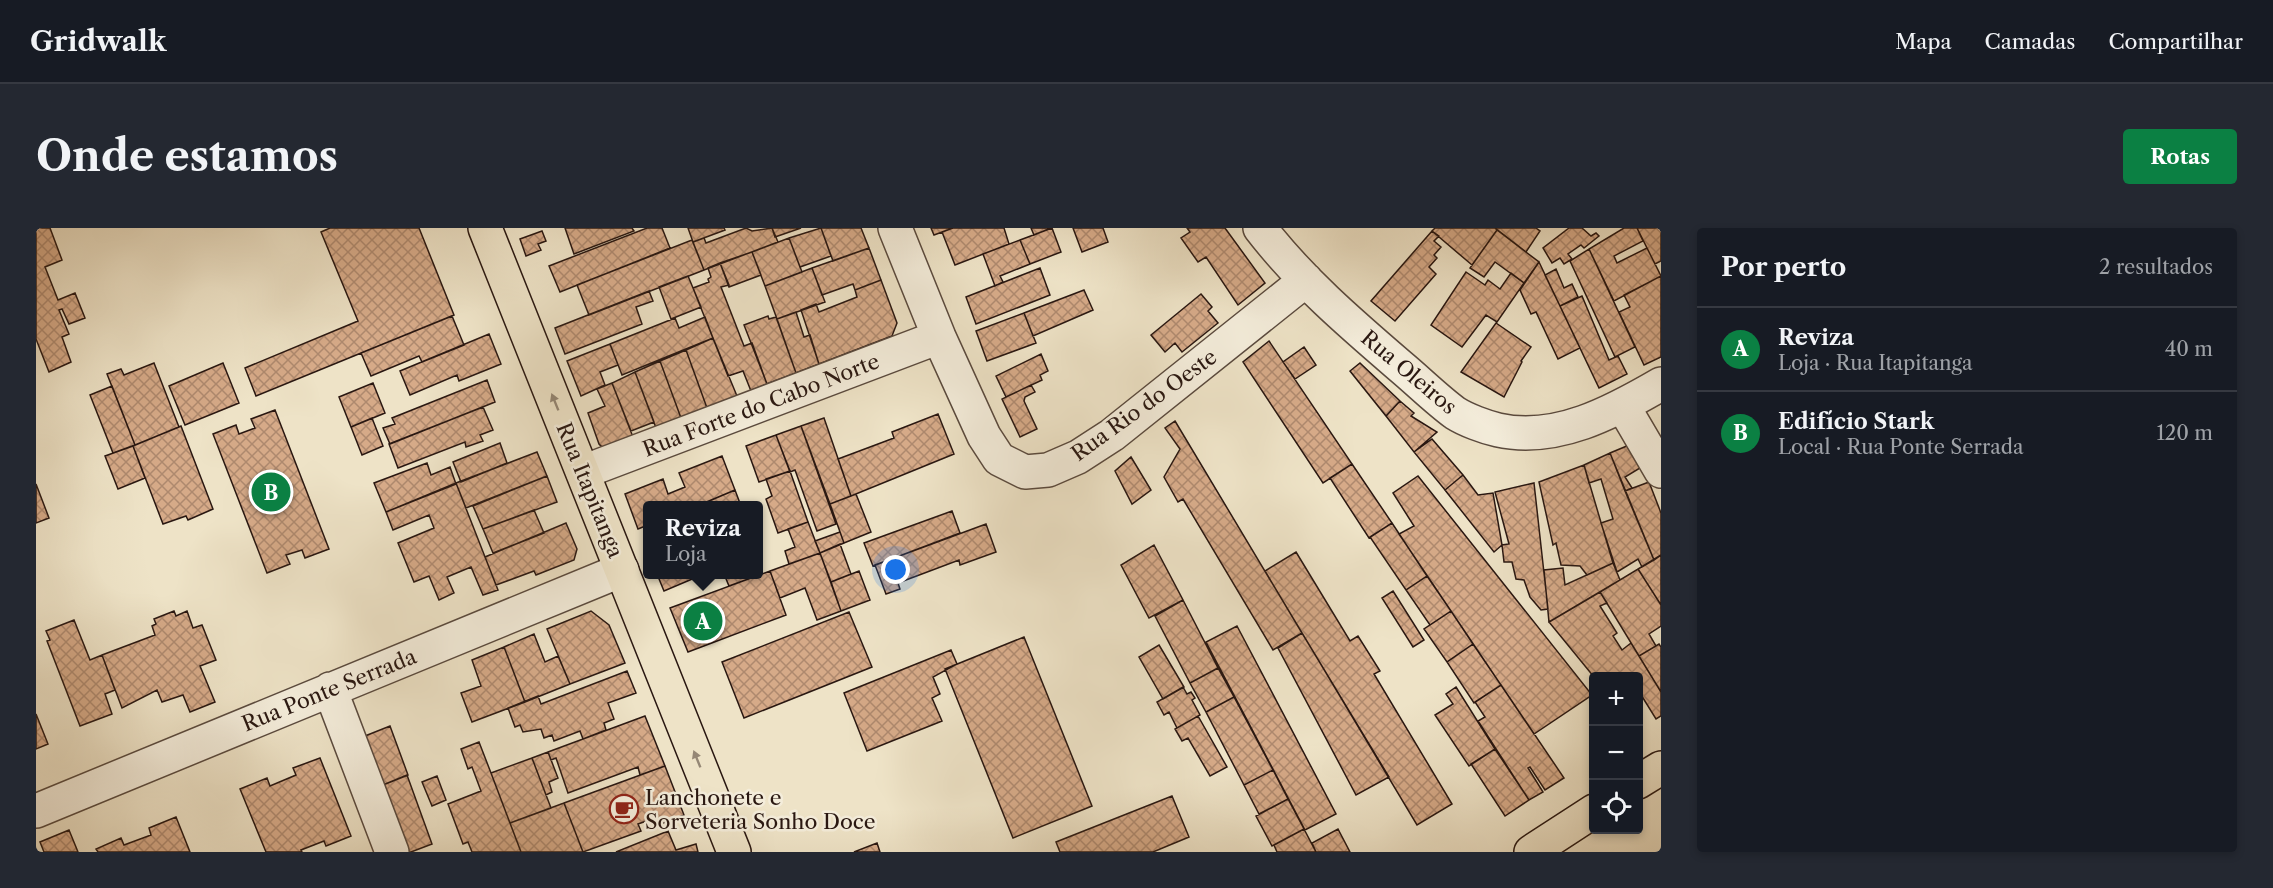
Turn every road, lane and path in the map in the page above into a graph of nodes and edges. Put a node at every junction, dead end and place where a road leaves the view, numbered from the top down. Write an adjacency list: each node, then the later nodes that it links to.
1 (485, 228): 9 (main road, Rua Itapitanga, one-way to 1)
2 (895, 228): 5 (street, Rua Rio do Oeste)
3 (1260, 228): 4 (street, Rua Oleiros)
4 (1306, 280): 5 (street, Rua Rio do Oeste); 7 (street, Rua Oleiros)
5 (939, 337): 9 (street, Rua Forte do Cabo Norte)
6 (1661, 384): 7 (street, Rua Oleiros)
7 (1623, 406): 8 (street)
8 (1661, 471)
9 (583, 472): 10 (main road, Rua Itapitanga)
10 (622, 570): 11 (street, Rua Ponte Serrada); 17 (main road, Rua Itapitanga, one-way to 10)
11 (330, 689): 14 (street, Rua Ponte Serrada); 16 (street)
12 (1661, 768): 13 (main road)
13 (1641, 780)
14 (36, 811)
15 (1589, 815): 18 (main road)
16 (392, 852)
17 (734, 852)
18 (1531, 852)

